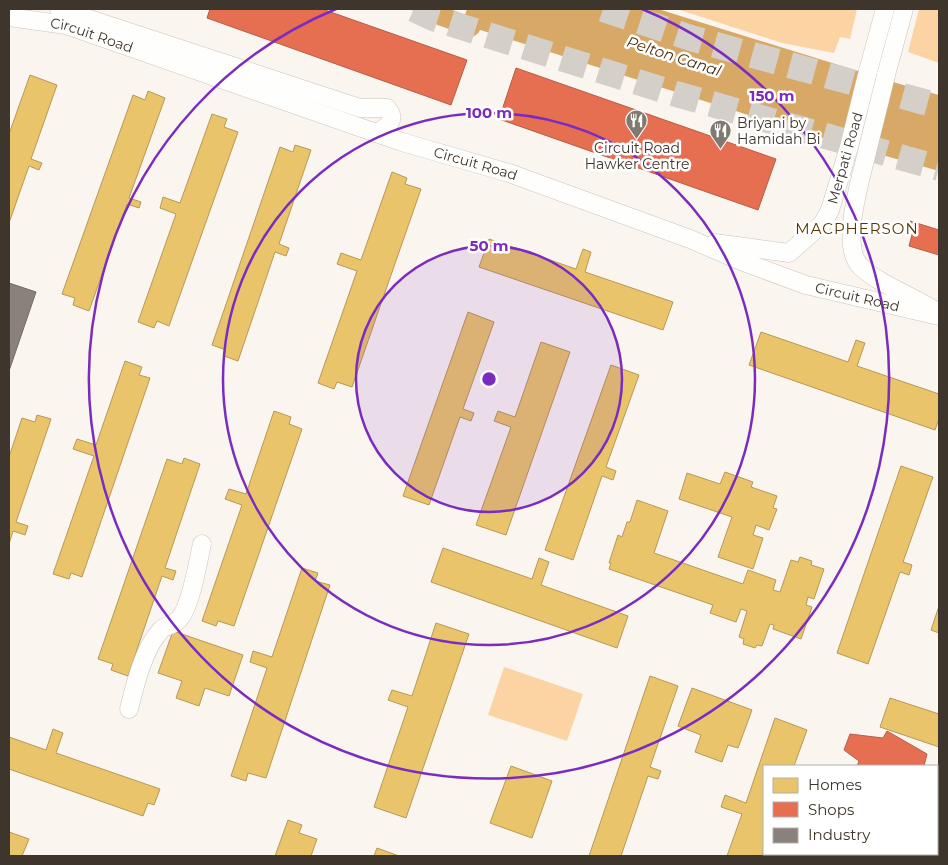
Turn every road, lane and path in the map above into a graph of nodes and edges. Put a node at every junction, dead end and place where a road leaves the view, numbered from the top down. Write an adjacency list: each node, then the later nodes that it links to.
1 (59, 9): 5 (street)
2 (885, 9): 6 (street, Merpati Road, bridge)
3 (904, 9): 7 (street, Merpati Road, bridge)
4 (9, 17): 5 (street, Circuit Road)
5 (376, 132): 6 (street, Circuit Road)
6 (690, 239): 7 (street, Circuit Road)
7 (939, 314)
8 (202, 544): 9 (street)
9 (129, 709)

